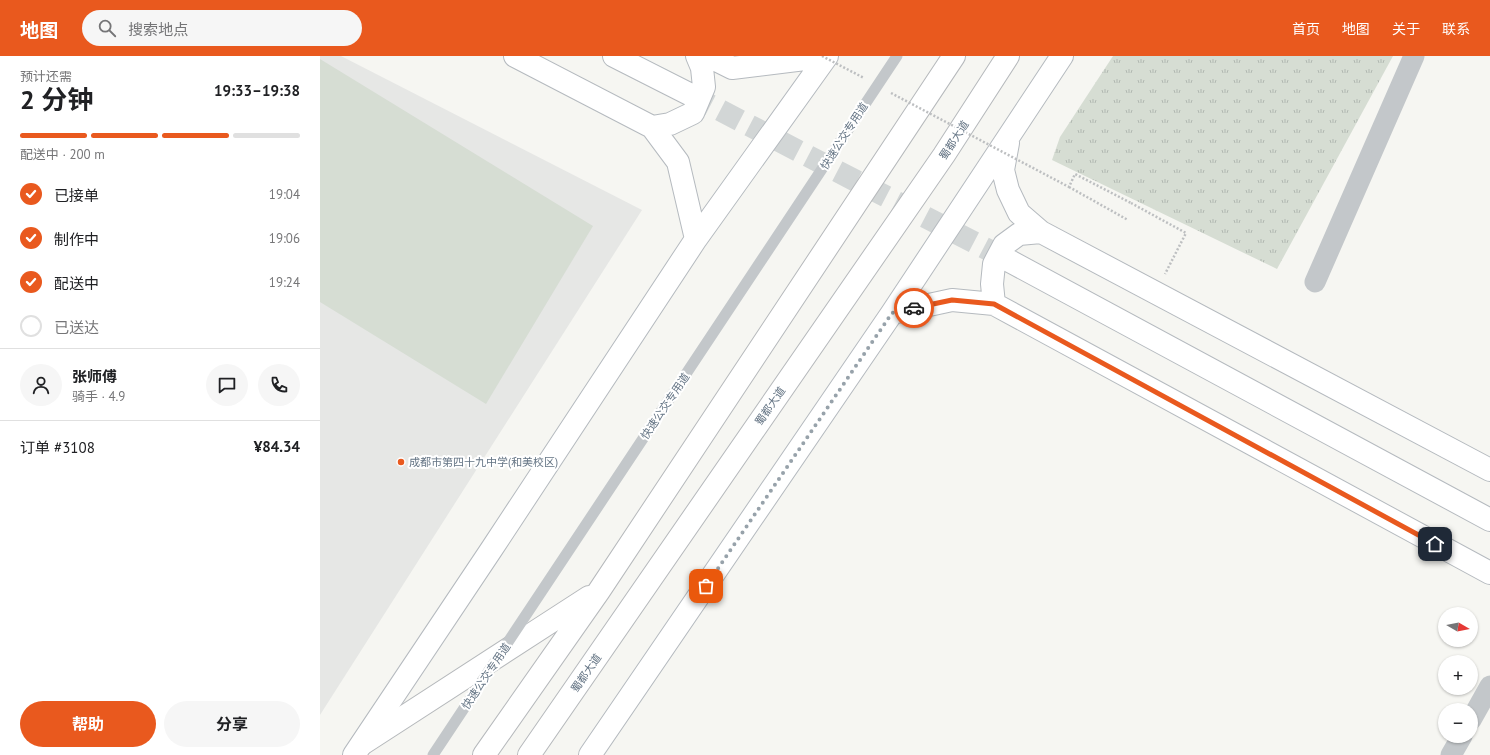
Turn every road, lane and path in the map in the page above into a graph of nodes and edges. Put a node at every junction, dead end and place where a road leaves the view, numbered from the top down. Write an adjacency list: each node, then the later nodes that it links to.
1 (514, 56): 16 (main road)
2 (614, 56): 15 (main road)
3 (697, 56): 16 (main road)
4 (708, 56): 5 (main road)
5 (808, 56)
6 (822, 56): 13 (path, bridge)
7 (827, 56): 21 (main road)
8 (897, 56): 35 (lane, 快速公交专用道, bridge)
9 (954, 56): 30 (main road)
10 (1008, 56): 37 (main road, 蜀都大道)
11 (1062, 56): 17 (main road)
12 (1414, 56): 23 (street)
13 (864, 78)
14 (885, 90): 18 (path, bridge)
15 (691, 96)
16 (652, 128): 21 (main road)
17 (1008, 138): 20 (main road); 26 (main road)
18 (1068, 187): 19 (path); 24 (path, bridge)
19 (1128, 220)
20 (1041, 232): 24 (main road); 25 (main road)
21 (696, 239): 34 (main road)
22 (1004, 258): 28 (main road)
23 (1315, 282)
24 (1155, 292): 27 (main road)
25 (994, 304): 26 (main road); 29 (main road)
26 (892, 313): 38 (main road)
27 (1490, 470)
28 (1490, 520)
29 (1490, 574)
30 (599, 591): 34 (main road); 36 (main road)
31 (1490, 686): 32 (street)
32 (1478, 707)
33 (1458, 743): 39 (street)
34 (358, 749)
35 (433, 755)
36 (484, 755)
37 (529, 755)
38 (590, 755)
39 (1451, 755)

